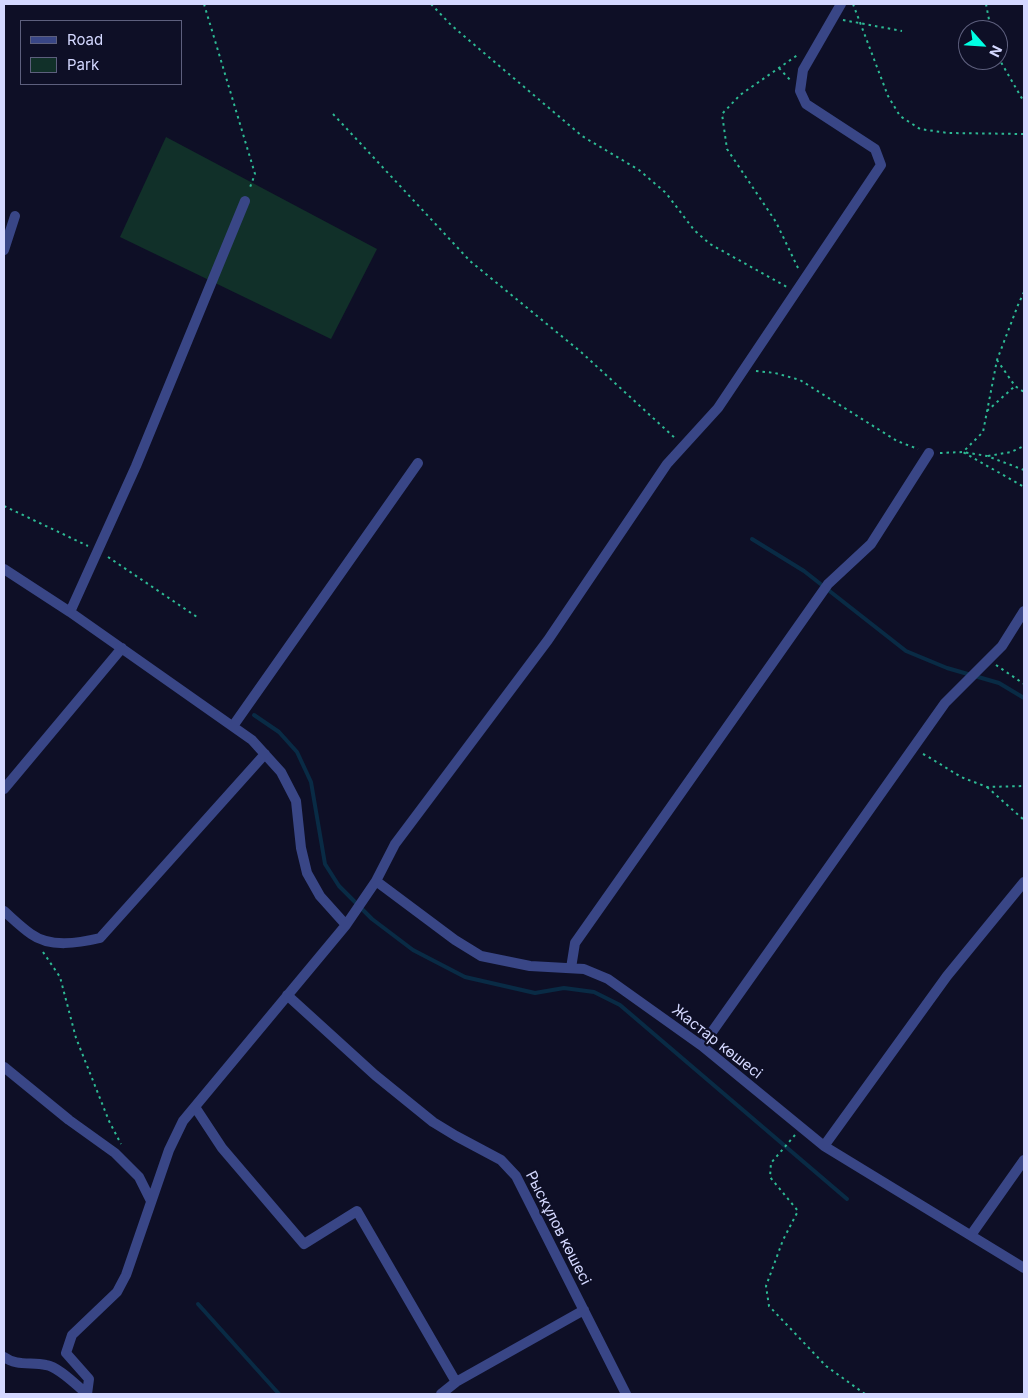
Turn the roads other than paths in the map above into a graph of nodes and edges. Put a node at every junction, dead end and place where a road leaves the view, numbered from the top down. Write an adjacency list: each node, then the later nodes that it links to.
1 (841, 4): 14 (street)
2 (245, 200): 8 (street)
3 (15, 216): 4 (street)
4 (4, 250)
5 (929, 453): 18 (street)
6 (418, 463): 11 (street)
7 (4, 569): 8 (street)
8 (70, 612): 10 (street)
9 (1024, 612): 20 (street)
10 (122, 648): 11 (street); 13 (street)
11 (233, 726): 12 (street)
12 (265, 754): 16 (street); 17 (street)
13 (4, 789)
14 (376, 881): 17 (street); 18 (street, Жастар көшесі)
15 (1024, 882): 23 (street)
16 (4, 911)
17 (346, 925): 19 (street)
18 (571, 968): 20 (street, Жастар көшесі)
19 (288, 995): 22 (street); 28 (street, Рыскұлов көшесі)
20 (702, 1046): 23 (street, Жастар көшесі)
21 (4, 1067): 25 (street)
22 (195, 1107): 25 (street); 30 (street)
23 (824, 1146): 26 (street, Жастар көшесі)
24 (1024, 1160): 26 (street)
25 (151, 1201): 31 (street)
26 (971, 1235): 27 (street, Жастар көшесі)
27 (1024, 1268)
28 (584, 1310): 30 (street); 33 (street, Рыскұлов көшесі)
29 (4, 1357): 31 (street)
30 (456, 1382): 32 (street)
31 (87, 1394)
32 (441, 1394)
33 (626, 1394)

